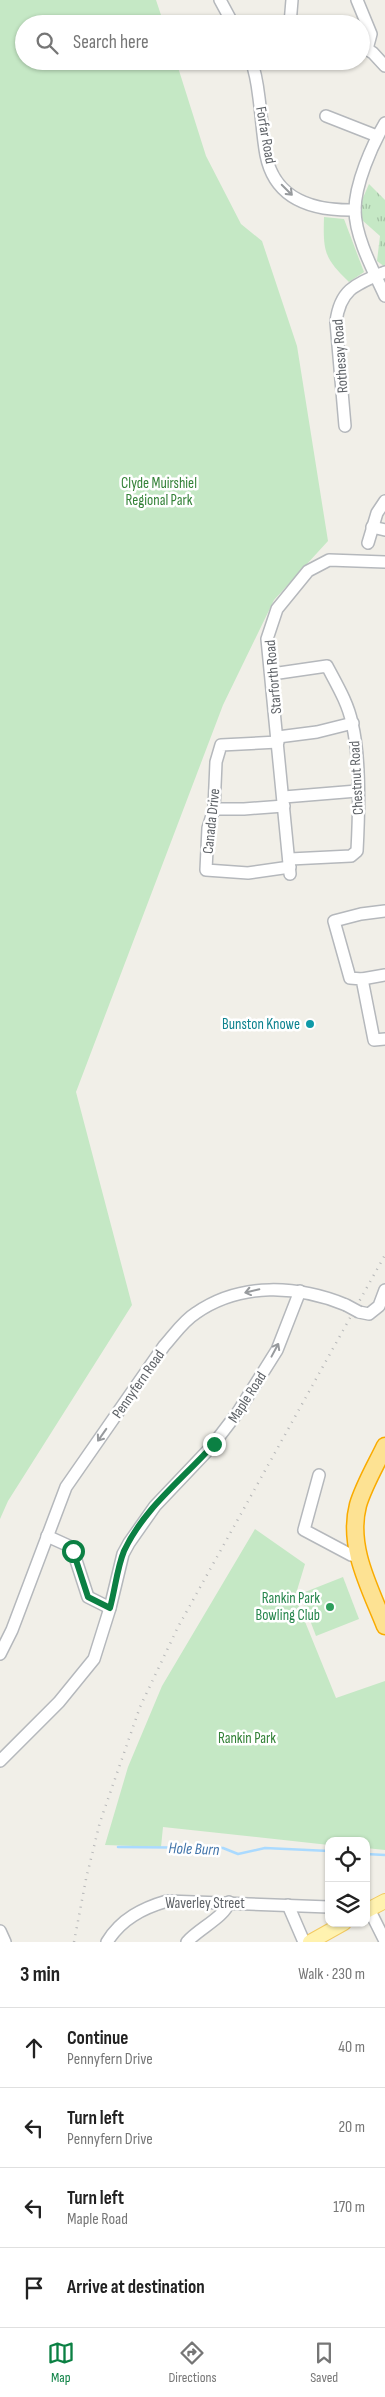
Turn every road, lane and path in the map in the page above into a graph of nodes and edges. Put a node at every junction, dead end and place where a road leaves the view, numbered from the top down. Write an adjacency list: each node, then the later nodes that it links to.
1 (220, 0): 4 (street)
2 (292, 0): 5 (street)
3 (357, 0): 6 (street)
4 (228, 15)
5 (291, 15)
6 (363, 15)
7 (370, 52): 8 (street)
8 (385, 66)
9 (255, 70): 13 (street, Forfar Road, one-way to 13)
10 (326, 116): 12 (street)
11 (385, 123): 12 (street)
12 (377, 136): 13 (street)
13 (355, 210): 14 (street)
14 (380, 274): 15 (street); 16 (street, Rothesay Road)
15 (385, 296)
16 (345, 426)
17 (385, 502): 18 (street)
18 (372, 528): 19 (street); 20 (street)
19 (385, 530)
20 (368, 543)
21 (385, 562): 22 (street, Starforth Road)
22 (272, 674): 23 (street, Chestnut Road); 24 (street, Starforth Road)
23 (352, 723): 24 (street); 25 (street, Chestnut Road)
24 (278, 740): 26 (street, Starforth Road); 27 (street, Canada Drive)
25 (357, 791): 26 (street); 28 (street, Chestnut Road)
26 (284, 802): 27 (street); 28 (street, Starforth Road)
27 (214, 809): 28 (street, Canada Drive)
28 (290, 867)
29 (385, 911): 31 (street)
30 (385, 975): 31 (street)
31 (362, 979): 32 (street)
32 (385, 1039)
33 (385, 1290): 34 (street, Pennyfern Road, bridge)
34 (300, 1291): 37 (street, Pennyfern Road, one-way to 37); 39 (street, Maple Road, one-way to 34)
35 (385, 1446): 38 (highway)
36 (320, 1475): 38 (street)
37 (47, 1536): 39 (street); 41 (street, Pennyfern Road)
38 (358, 1556): 40 (highway)
39 (110, 1608): 42 (street, Maple Road)
40 (385, 1626)
41 (0, 1654)
42 (0, 1761)
43 (385, 1901): 47 (main road)
44 (229, 1902): 45 (street, Waverley Street); 53 (street, Waverley Street); 54 (street)
45 (288, 1905): 46 (street, Waverley Street); 55 (street)
46 (325, 1907)
47 (370, 1908)
48 (370, 1915): 51 (street)
49 (337, 1927): 56 (main road)
50 (0, 1931): 52 (street)
51 (385, 1940)
52 (5, 1942)
53 (107, 1942)
54 (187, 1942)
55 (304, 1942)
56 (310, 1942)

